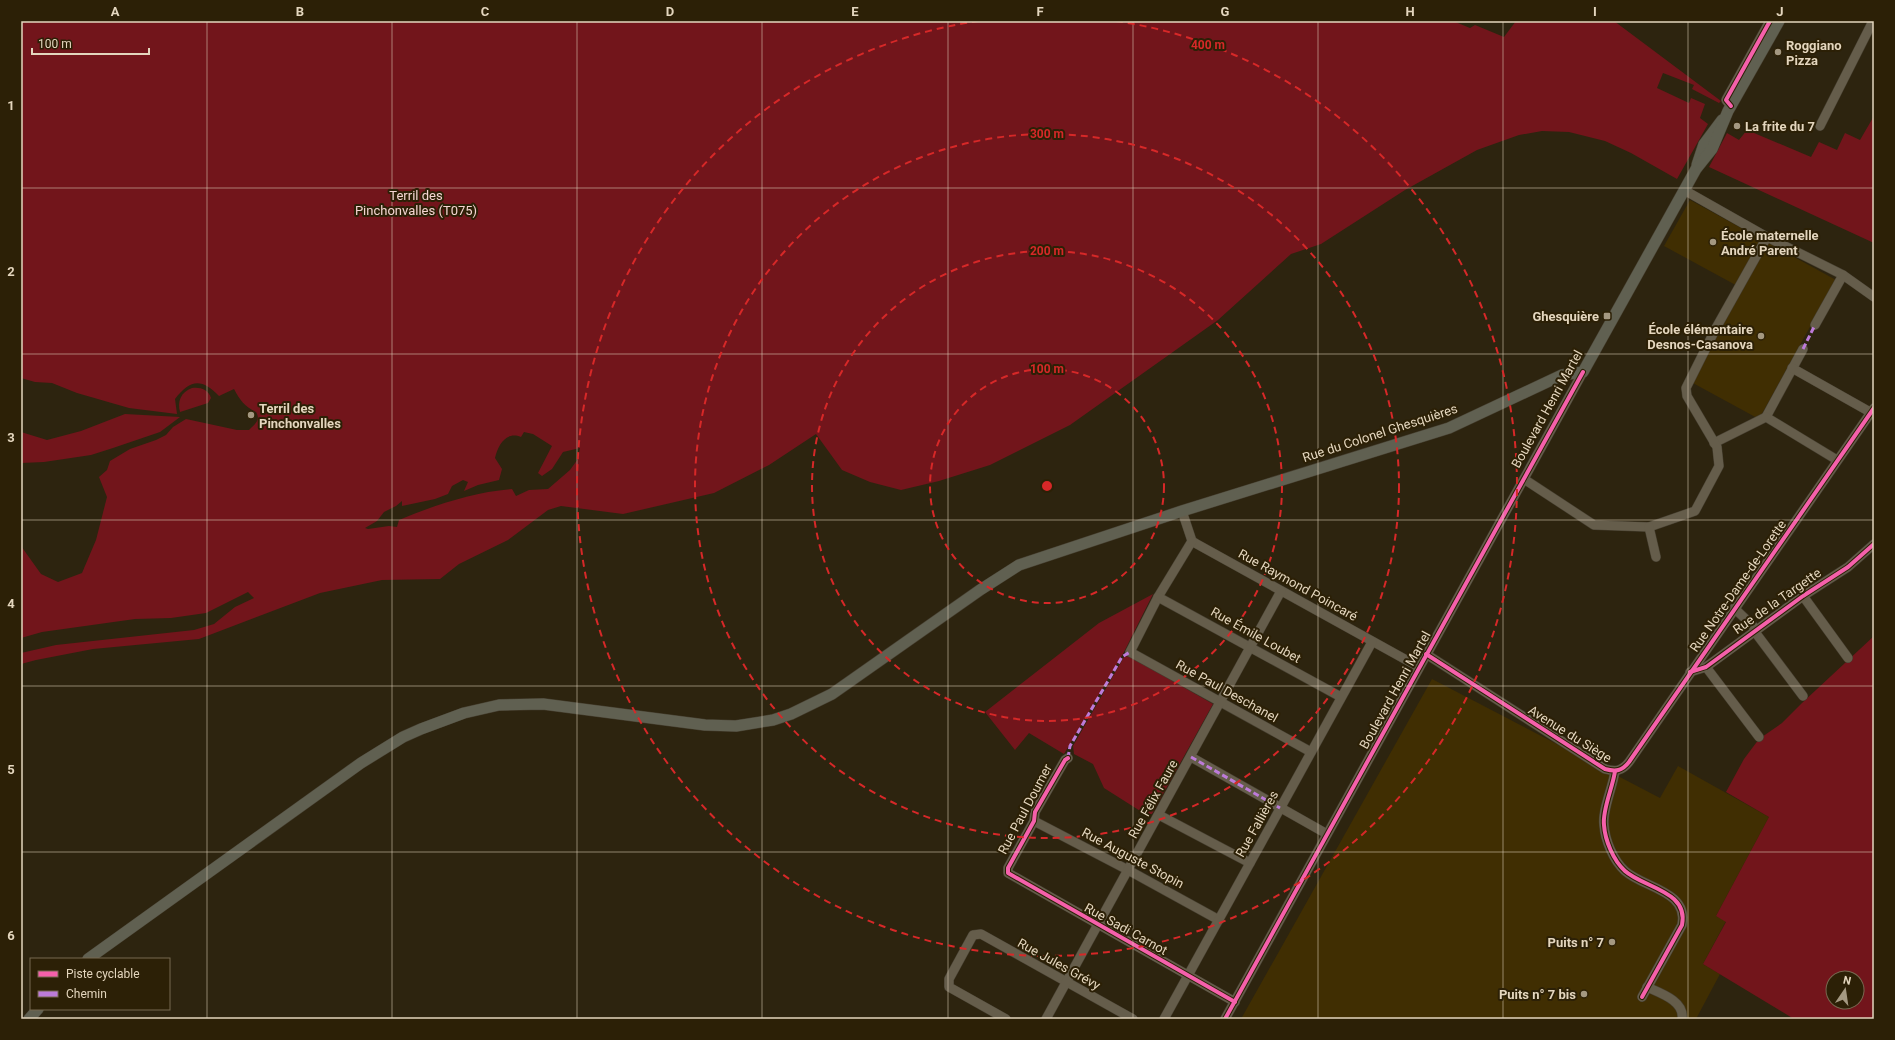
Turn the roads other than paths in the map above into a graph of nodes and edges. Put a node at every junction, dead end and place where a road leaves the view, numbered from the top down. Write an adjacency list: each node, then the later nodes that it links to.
1 (1770, 21): 4 (street)
2 (1779, 21): 4 (main road, Boulevard Henri Martel)
3 (1873, 21): 5 (street)
4 (1731, 106): 6 (main road, Boulevard Henri Martel)
5 (1820, 126)
6 (1684, 190): 7 (street); 13 (main road, Boulevard Henri Martel)
7 (1767, 237): 8 (street); 16 (street)
8 (1843, 275): 9 (street); 10 (street)
9 (1874, 297)
10 (1815, 326)
11 (1803, 349): 12 (street)
12 (1792, 368): 14 (street); 15 (street)
13 (1583, 372): 18 (street, Boulevard Henri Martel); 19 (main road, Rue du Colonel Ghesquières)
14 (1872, 410): 17 (street, Rue Notre-Dame-de-Lorette)
15 (1766, 417): 16 (street); 17 (street)
16 (1714, 443): 20 (street)
17 (1837, 460): 27 (street, Rue Notre-Dame-de-Lorette)
18 (1524, 479): 20 (street); 31 (street, Boulevard Henri Martel)
19 (1182, 511): 21 (street); 53 (main road, Rue du Colonel Ghesquières)
20 (1649, 527): 23 (street)
21 (1192, 541): 24 (street, Rue Raymond Poincaré); 26 (street)
22 (1874, 544): 25 (street, Rue de la Targette)
23 (1656, 557)
24 (1281, 591): 29 (street, Rue Raymond Poincaré); 30 (street, Rue Félix Faure)
25 (1803, 596): 28 (street, Rue de la Targette); 32 (street)
26 (1158, 597): 30 (street, Rue Émile Loubet); 38 (street, Rue Paul Deschanel)
27 (1734, 608): 28 (street); 35 (street, Rue Notre-Dame-de-Lorette)
28 (1755, 632): 34 (street, Rue de la Targette); 36 (street)
29 (1372, 642): 33 (street, Rue Raymond Poincaré); 37 (street, Rue Fallières)
30 (1252, 648): 37 (street, Rue Émile Loubet); 38 (street, Rue Félix Faure)
31 (1426, 654): 33 (street, Boulevard Henri Martel); 43 (street, Avenue du Siège)
32 (1848, 658)
33 (1419, 667): 47 (street, Boulevard Henri Martel)
34 (1706, 667): 35 (street, Rue de la Targette); 39 (street)
35 (1690, 672): 43 (street, Rue Notre-Dame-de-Lorette)
36 (1803, 696)
37 (1341, 697): 40 (street, Rue Fallières)
38 (1221, 703): 40 (street, Rue Paul Deschanel); 41 (street, Rue Félix Faure)
39 (1759, 737)
40 (1311, 752): 44 (street, Rue Fallières)
41 (1191, 757): 44 (street); 45 (street, Rue Félix Faure)
42 (1068, 758): 46 (street, Rue Paul Doumer)
43 (1615, 771): 56 (street, Avenue du Siège)
44 (1280, 808): 47 (street); 48 (street, Rue Fallières)
45 (1159, 815): 48 (street); 49 (street, Rue Félix Faure)
46 (1034, 821): 49 (street, Rue Auguste Stopin); 50 (street, Rue Paul Doumer)
47 (1327, 834): 58 (street, Boulevard Henri Martel)
48 (1250, 863): 51 (street, Rue Fallières)
49 (1128, 870): 51 (street, Rue Auguste Stopin); 52 (street, Rue Félix Faure)
50 (1008, 873): 52 (street, Rue Sadi Carnot)
51 (1219, 920): 54 (street, Rue Fallières)
52 (1098, 924): 54 (street, Rue Sadi Carnot); 55 (street, Rue Félix Faure)
53 (89, 958)
54 (1188, 975): 58 (street, Rue Sadi Carnot); 64 (street, Rue Fallières)
55 (1066, 982): 61 (street, Rue Jules Grévy); 62 (street, Rue Félix Faure); 63 (street, Rue Jules Grévy)
56 (1647, 987): 57 (street, Avenue du Siège); 66 (street)
57 (1642, 997)
58 (1235, 1002): 65 (street, Boulevard Henri Martel)
59 (37, 1010): 60 (main road)
60 (29, 1019)
61 (1006, 1019)
62 (1046, 1019)
63 (1133, 1019)
64 (1164, 1019)
65 (1225, 1019)
66 (1682, 1019)

